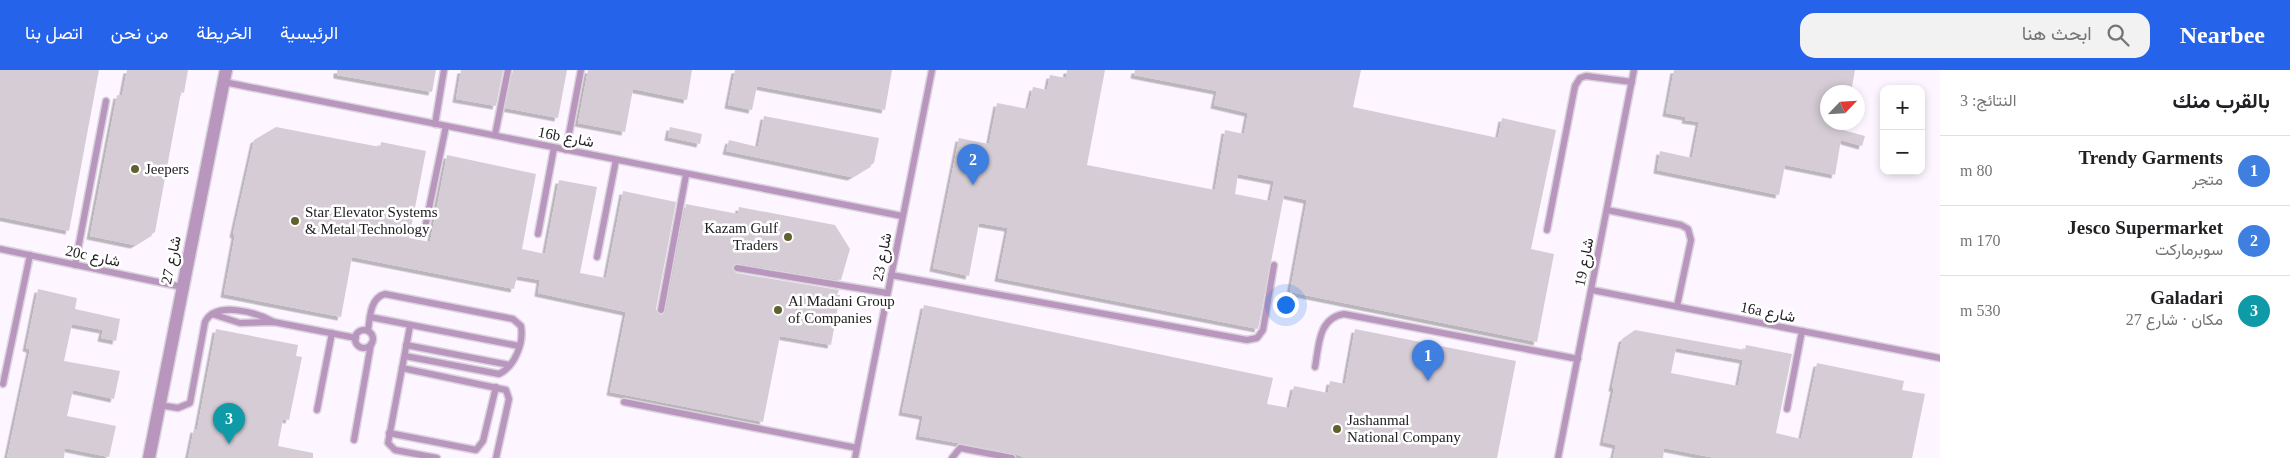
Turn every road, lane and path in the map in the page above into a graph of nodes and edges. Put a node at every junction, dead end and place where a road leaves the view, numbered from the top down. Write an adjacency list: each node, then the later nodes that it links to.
1 (444, 70): 9 (lane)
2 (508, 70): 11 (lane)
3 (581, 70): 13 (lane)
4 (932, 70): 17 (lane, شارع 23)
5 (1634, 70): 7 (lane, شارع 19)
6 (225, 76): 9 (lane, 16b شارع); 28 (street, شارع 27)
7 (1632, 82): 16 (lane, شارع 19); 19 (lane)
8 (106, 101): 24 (lane)
9 (435, 124): 10 (lane, 16b شارع)
10 (446, 126): 11 (lane, 16b شارع); 18 (lane)
11 (495, 135): 12 (lane, 16b شارع)
12 (554, 148): 13 (lane, 16b شارع); 20 (lane)
13 (566, 150): 14 (lane, 16b شارع)
14 (616, 160): 15 (lane, 16b شارع); 23 (lane)
15 (686, 175): 17 (lane, 16b شارع); 32 (lane)
16 (1607, 210): 29 (lane, شارع 19); 31 (lane)
17 (902, 216): 27 (lane, شارع 23)
18 (426, 223)
19 (1547, 230)
20 (538, 234)
21 (0, 249): 22 (lane, 20c شارع)
22 (30, 255): 24 (lane, 20c شارع); 50 (lane)
23 (597, 257)
24 (74, 265): 28 (lane, 20c شارع)
25 (1274, 265): 27 (lane)
26 (737, 268): 30 (lane)
27 (891, 274): 30 (lane, شارع 23)
28 (182, 287): 53 (street, شارع 27)
29 (1592, 290): 31 (lane, 16a شارع); 46 (lane, شارع 19)
30 (887, 294): 58 (lane, شارع 23)
31 (1677, 306): 38 (lane, 16a شارع)
32 (661, 310)
33 (212, 314): 35 (lane); 35 (lane); 53 (lane)
34 (370, 317): 36 (lane); 37 (lane); 43 (lane)
35 (274, 322): 39 (lane)
36 (410, 326): 42 (lane); 43 (lane)
37 (368, 331): 40 (lane); 41 (lane)
38 (1802, 331): 45 (lane, 16a شارع); 54 (lane)
39 (332, 333): 40 (lane); 55 (lane)
40 (356, 338): 41 (lane)
41 (372, 344): 57 (lane)
42 (406, 345): 44 (lane); 47 (lane)
43 (518, 346): 47 (lane)
44 (404, 356): 47 (lane); 49 (lane)
45 (1940, 358)
46 (1578, 359): 48 (lane); 65 (lane, شارع 19)
47 (510, 366)
48 (1314, 367)
49 (402, 368): 51 (lane); 56 (lane)
50 (3, 384)
51 (496, 388): 56 (lane); 61 (lane)
52 (624, 402): 58 (lane)
53 (159, 405): 59 (street, شارع 27)
54 (1787, 409)
55 (317, 410)
56 (389, 433): 60 (lane)
57 (354, 440)
58 (856, 448): 62 (lane, شارع 23)
59 (149, 458)
60 (437, 458)
61 (496, 458)
62 (855, 458)
63 (952, 458): 64 (lane)
64 (1012, 458)
65 (1558, 458)

